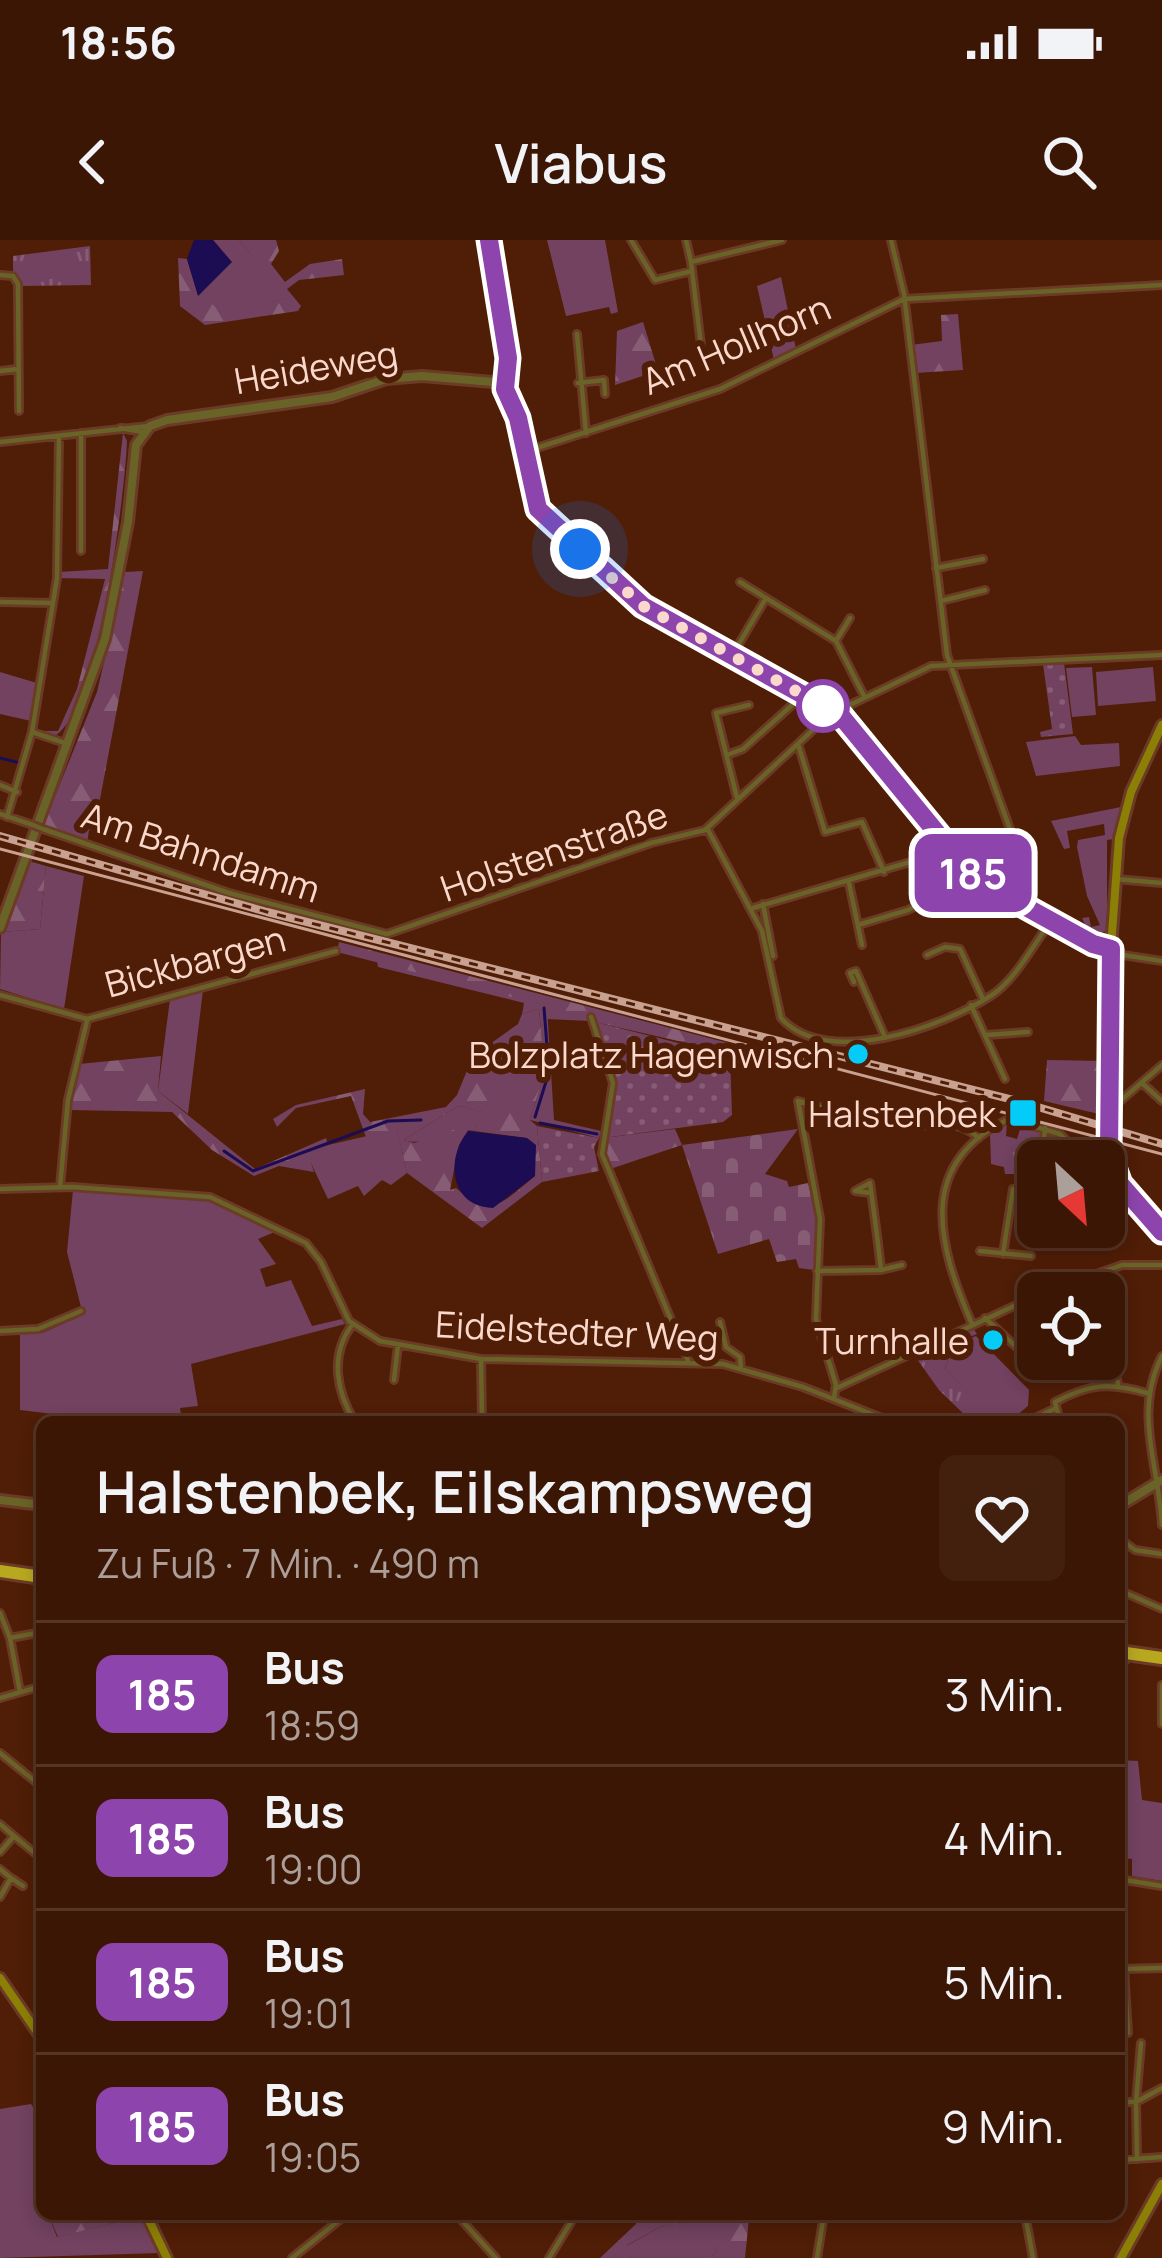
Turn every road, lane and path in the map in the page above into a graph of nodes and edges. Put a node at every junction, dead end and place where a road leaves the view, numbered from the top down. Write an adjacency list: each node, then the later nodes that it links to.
1 (489, 240): 15 (street)
2 (631, 240): 7 (street)
3 (686, 240): 6 (street)
4 (782, 240): 6 (street)
5 (891, 240): 10 (street)
6 (691, 262): 7 (street)
7 (692, 272): 12 (street)
8 (0, 275): 13 (street)
9 (1162, 285): 10 (street)
10 (904, 299): 25 (street, Am Hollhorn); 32 (street)
11 (578, 334): 17 (street)
12 (701, 346)
13 (18, 369): 14 (street); 20 (street)
14 (0, 371)
15 (506, 376): 16 (street); 18 (street)
16 (494, 382): 18 (street); 22 (street, Heideweg)
17 (578, 383): 19 (street, Am Hollhorn); 25 (street)
18 (505, 389): 29 (street)
19 (605, 394)
20 (20, 411)
21 (108, 428): 22 (street, Heideweg); 23 (street, Heideweg); 24 (street, Heideweg)
22 (144, 428): 23 (street, Heideweg); 28 (street)
23 (126, 429): 28 (street)
24 (81, 433): 26 (street, Heideweg); 30 (street)
25 (586, 433): 29 (street, Am Hollhorn)
26 (59, 436): 27 (street, Heideweg); 38 (street)
27 (0, 442)
28 (136, 445): 51 (street)
29 (524, 452): 41 (street)
30 (81, 551)
31 (983, 560): 32 (street)
32 (936, 568): 36 (street)
33 (740, 582): 35 (street)
34 (985, 590): 36 (street)
35 (766, 598): 40 (street); 41 (street)
36 (941, 601): 43 (street)
37 (0, 602): 38 (street)
38 (53, 603): 49 (street)
39 (850, 618): 40 (street)
40 (836, 641): 45 (street)
41 (734, 654): 44 (street)
42 (1162, 655): 43 (street)
43 (949, 663): 45 (street); 66 (street)
44 (803, 695): 47 (street); 52 (street)
45 (864, 696): 47 (street)
46 (749, 705): 52 (street)
47 (834, 712): 50 (street); 58 (street)
48 (1162, 725): 61 (main road)
49 (32, 732): 51 (street); 54 (street)
50 (798, 743): 55 (street); 60 (street)
51 (71, 744): 69 (street)
52 (727, 755): 55 (street)
53 (0, 785): 54 (street)
54 (17, 792): 56 (street)
55 (737, 800): 57 (street)
56 (4, 816): 70 (street, Am Bahndamm, bridge)
57 (707, 828): 65 (street, Holstenstraße); 70 (street, Holstenstraße)
58 (949, 850): 59 (street); 66 (street)
59 (917, 861): 60 (street); 68 (street)
60 (884, 872): 62 (street)
61 (1116, 879): 63 (street); 72 (main road)
62 (849, 883): 64 (street); 68 (street)
63 (1162, 883)
64 (763, 904): 65 (street); 75 (street)
65 (752, 908): 85 (street, Holstenstraße)
66 (1030, 909): 67 (street)
67 (1052, 922): 72 (street); 79 (street)
68 (858, 925): 71 (street)
69 (0, 928)
70 (387, 934)
71 (862, 945)
72 (1111, 947): 76 (street); 90 (main road)
73 (336, 951): 82 (street, Bickbargen)
74 (927, 955): 79 (street)
75 (773, 956)
76 (1162, 961)
77 (854, 982): 85 (street)
78 (0, 995): 82 (street, Bickbargen)
79 (983, 999): 80 (street)
80 (971, 1005): 84 (street); 85 (street)
81 (591, 1017): 121 (street)
82 (87, 1019): 96 (street)
83 (1028, 1032): 84 (street)
84 (985, 1035): 87 (street)
85 (885, 1037)
86 (1162, 1065): 88 (street)
87 (1005, 1079)
88 (1142, 1082): 89 (street); 90 (street)
89 (1162, 1101)
90 (1108, 1104): 95 (main road)
91 (1045, 1129): 92 (street); 93 (street); 94 (street)
92 (979, 1138): 108 (street); 114 (street)
93 (1044, 1140)
94 (1067, 1140)
95 (1108, 1140)
96 (60, 1187): 97 (street); 115 (street)
97 (0, 1189)
98 (1017, 1189): 103 (street)
99 (1125, 1191): 101 (main road)
100 (871, 1193): 107 (street)
101 (1162, 1233)
102 (980, 1251): 103 (street)
103 (1003, 1254): 104 (street)
104 (1030, 1256)
105 (902, 1265): 107 (street)
106 (1162, 1265): 109 (street)
107 (881, 1270): 108 (street)
108 (818, 1271): 126 (street)
109 (1100, 1272)
110 (1017, 1304): 112 (street)
111 (81, 1311): 116 (street)
112 (985, 1318): 114 (street); 118 (street)
113 (720, 1322): 122 (street)
114 (972, 1324): 126 (street)
115 (352, 1325): 117 (street, Eidelstedter Weg); 130 (street)
116 (0, 1331)
117 (398, 1345): 120 (street, Eidelstedter Weg); 123 (street, Eidelstedter Weg)
118 (1017, 1348)
119 (1162, 1356): 127 (street)
120 (481, 1359): 121 (street, Eidelstedter Weg); 131 (street)
121 (689, 1363): 122 (street, Eidelstedter Weg)
122 (741, 1369): 128 (street, Eidelstedter Weg)
123 (394, 1380)
124 (1119, 1380): 125 (street)
125 (1118, 1384): 127 (street); 129 (street)
126 (837, 1388): 128 (street)
127 (1147, 1393): 135 (street)
128 (834, 1398): 132 (street, Eidelstedter Weg)
129 (1054, 1409): 133 (street); 134 (street)
130 (350, 1416)
131 (482, 1416)
132 (878, 1416)
133 (1040, 1416)
134 (1057, 1416)
135 (1160, 1480): 137 (street); 139 (street)
136 (0, 1500): 138 (street)
137 (1125, 1502)
138 (36, 1504)
139 (1162, 1525)
140 (1125, 1542): 141 (street)
141 (1162, 1554)
142 (0, 1574): 143 (highway)
143 (36, 1579)
144 (1125, 1593): 145 (street)
145 (1162, 1610)
146 (0, 1613): 148 (street)
147 (36, 1633): 148 (street)
148 (10, 1638): 153 (street)
149 (1125, 1654): 150 (highway)
150 (1162, 1655)
151 (1162, 1685): 155 (street)
152 (36, 1688): 153 (street)
153 (20, 1692): 154 (street)
154 (0, 1698)
155 (1162, 1724)
156 (0, 1753): 157 (street)
157 (36, 1782)
158 (0, 1824): 159 (street)
159 (14, 1836): 160 (street); 161 (street)
160 (0, 1852)
161 (36, 1853)
162 (0, 1869): 163 (street)
163 (11, 1878): 165 (street); 167 (street)
164 (1125, 1880): 166 (street)
165 (23, 1886)
166 (1162, 1886)
167 (0, 1898)
168 (1162, 1968): 169 (street)
169 (1125, 1969)
170 (0, 1978): 173 (main road)
171 (1125, 2006): 175 (street)
172 (36, 2015): 173 (street)
173 (28, 2018): 174 (main road)
174 (36, 2029)
175 (1128, 2033)
176 (1141, 2043): 179 (street)
177 (1162, 2088): 179 (street)
178 (1125, 2102): 179 (street)
179 (1136, 2102): 181 (street)
180 (1162, 2157): 181 (street)
181 (1138, 2159): 182 (street)
182 (1125, 2160)
183 (1162, 2184): 196 (main road)
184 (149, 2220): 190 (main road)
185 (340, 2220): 191 (street)
186 (461, 2220): 192 (street)
187 (572, 2220): 193 (street)
188 (823, 2220): 194 (street)
189 (1026, 2220): 195 (street)
190 (167, 2258)
191 (292, 2258)
192 (496, 2258)
193 (550, 2258)
194 (818, 2258)
195 (1033, 2258)
196 (1121, 2258)

